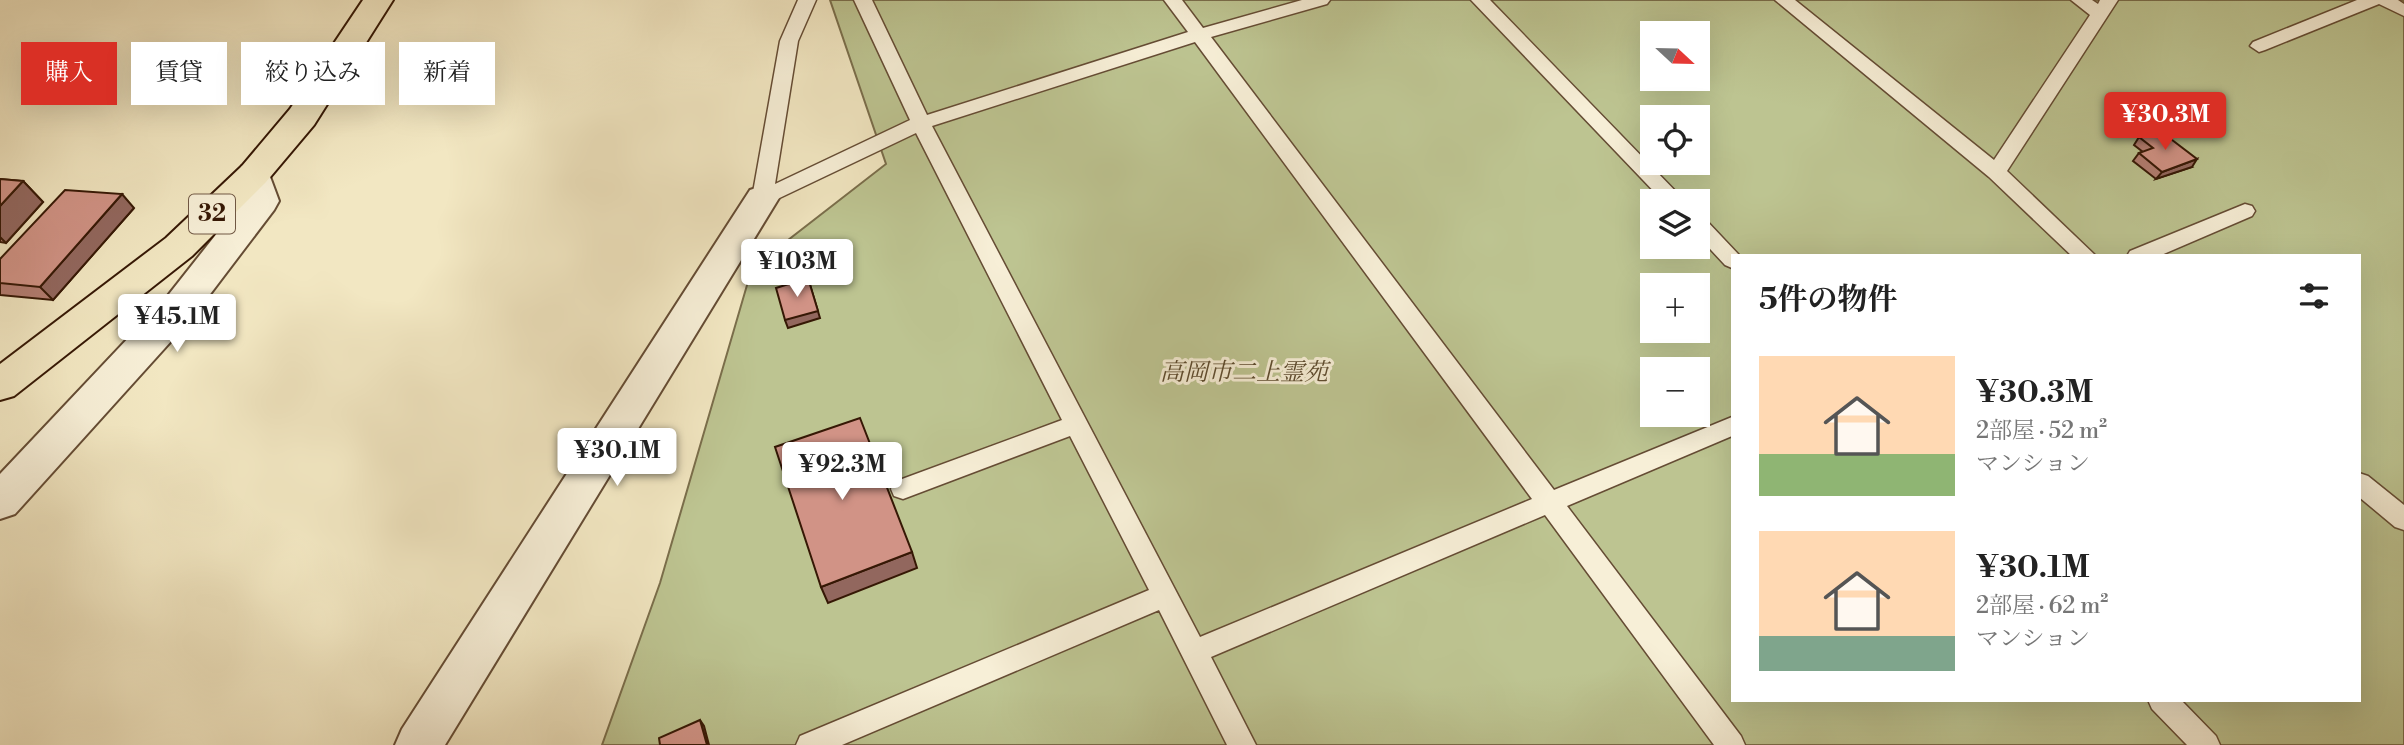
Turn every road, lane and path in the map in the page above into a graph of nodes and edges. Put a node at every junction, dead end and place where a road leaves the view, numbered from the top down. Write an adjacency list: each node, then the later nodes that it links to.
1 (378, 0): 17 (main road, 32)
2 (807, 0): 19 (lane)
3 (863, 0): 15 (lane)
4 (1173, 0): 13 (lane)
5 (1321, 0): 13 (lane)
6 (1480, 0): 18 (lane)
7 (1784, 0): 16 (lane)
8 (2080, 0): 11 (lane)
9 (2373, 0): 14 (lane)
10 (2385, 0): 12 (lane)
11 (2105, 7): 16 (lane)
12 (2404, 11)
13 (1199, 35): 15 (lane); 31 (lane)
14 (2259, 46)
15 (921, 123): 19 (lane); 26 (lane)
16 (1996, 172): 22 (lane)
17 (254, 174): 25 (main road, 32); 30 (street)
18 (1663, 189)
19 (762, 198): 36 (street)
20 (2245, 211): 23 (lane)
21 (1710, 237): 24 (lane)
22 (2085, 254)
23 (2142, 254)
24 (1731, 259)
25 (0, 385)
26 (1077, 424): 29 (lane); 33 (lane)
27 (1731, 426): 31 (lane)
28 (2361, 485): 32 (lane)
29 (903, 489)
30 (0, 502)
31 (1552, 503): 34 (lane); 39 (lane)
32 (2404, 520)
33 (1165, 595): 34 (lane); 37 (lane)
34 (1195, 651): 38 (lane)
35 (2164, 702): 40 (lane)
36 (419, 745)
37 (810, 745)
38 (1242, 745)
39 (1731, 745)
40 (2206, 745)

